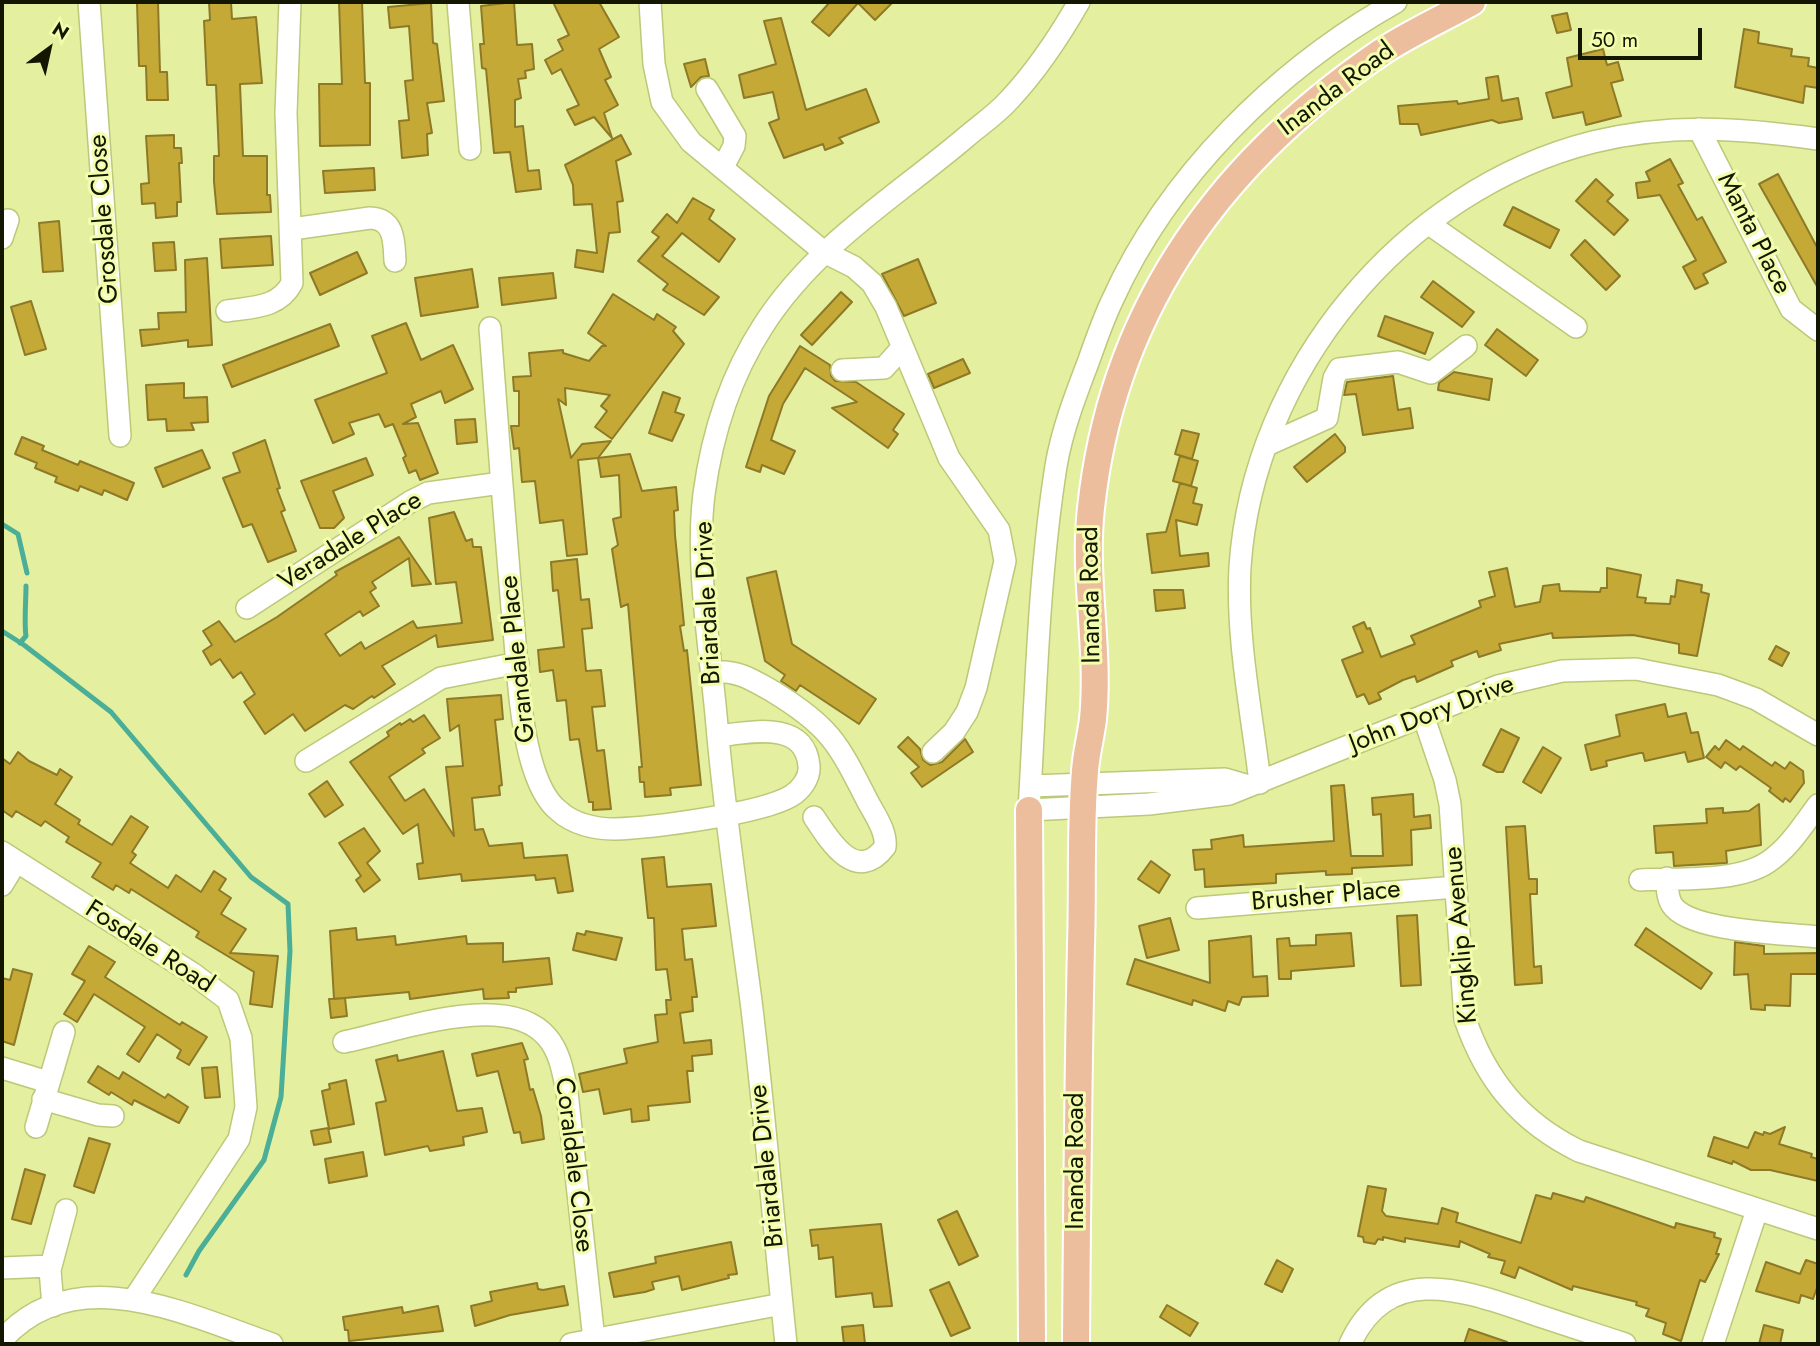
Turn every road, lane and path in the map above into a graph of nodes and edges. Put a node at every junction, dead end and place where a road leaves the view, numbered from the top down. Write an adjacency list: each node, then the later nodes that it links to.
1 (89, 2): 24 (street, Grosdale Close)
2 (290, 2): 14 (street)
3 (458, 2): 11 (street)
4 (650, 2): 12 (street)
5 (1079, 2): 15 (street, Briardale Drive)
6 (1396, 2): 37 (street, Inanda Road)
7 (1472, 2): 36 (main road, Inanda Road)
8 (707, 89): 12 (street)
9 (1699, 129): 10 (street); 13 (street); 20 (street, Manta Place)
10 (1818, 139)
11 (470, 149)
12 (723, 167): 15 (street)
13 (1429, 224): 18 (street); 25 (street)
14 (292, 229): 16 (street); 17 (street)
15 (824, 252): 22 (street); 29 (street, Briardale Drive)
16 (395, 261)
17 (227, 310)
18 (1576, 327)
19 (490, 328): 26 (street, Grandale Place)
20 (1818, 330)
21 (1466, 346): 25 (street)
22 (901, 349): 23 (street); 33 (street)
23 (842, 370)
24 (120, 436)
25 (1268, 445): 35 (street)
26 (501, 483): 27 (street, Veradale Place); 28 (street, Grandale Place)
27 (247, 608)
28 (517, 663): 34 (street); 39 (street, Grandale Place)
29 (713, 672): 32 (street, Briardale Drive); 40 (street)
30 (1424, 718): 31 (street, John Dory Drive); 35 (street, John Dory Drive); 45 (street, Kingklip Avenue)
31 (1818, 735)
32 (718, 736): 39 (street, Briardale Drive); 39 (street, Grandale Place)
33 (933, 752)
34 (306, 761)
35 (1254, 785): 36 (street)
36 (1085, 794): 37 (street); 68 (main road, Inanda Road)
37 (1030, 798): 67 (main road, Inanda Road)
38 (1818, 805): 42 (street)
39 (725, 815): 60 (street, Briardale Drive)
40 (814, 817)
41 (9, 857): 44 (street); 59 (street, Fosdale Road)
42 (1667, 878): 43 (street); 47 (street)
43 (1640, 880)
44 (2, 885)
45 (1456, 887): 46 (street, Brusher Place); 55 (street, Kingklip Avenue)
46 (1197, 908)
47 (1818, 937)
48 (64, 1032): 51 (street)
49 (344, 1042): 63 (street, Coraldale Close)
50 (2, 1068): 51 (street)
51 (46, 1090): 52 (street); 53 (street)
52 (113, 1116)
53 (36, 1127)
54 (66, 1210): 57 (street)
55 (1757, 1210): 56 (street, Kingklip Avenue); 71 (street)
56 (1818, 1229)
57 (51, 1266): 58 (street); 61 (street)
58 (2, 1269)
59 (134, 1298): 61 (street); 64 (street)
60 (782, 1304): 63 (street); 66 (street, Briardale Drive)
61 (53, 1306): 62 (street)
62 (2, 1340)
63 (594, 1340): 65 (street)
64 (271, 1344)
65 (571, 1344)
66 (786, 1344)
67 (1032, 1344)
68 (1076, 1344)
69 (1350, 1344): 70 (street)
70 (1625, 1344)
71 (1713, 1344)

